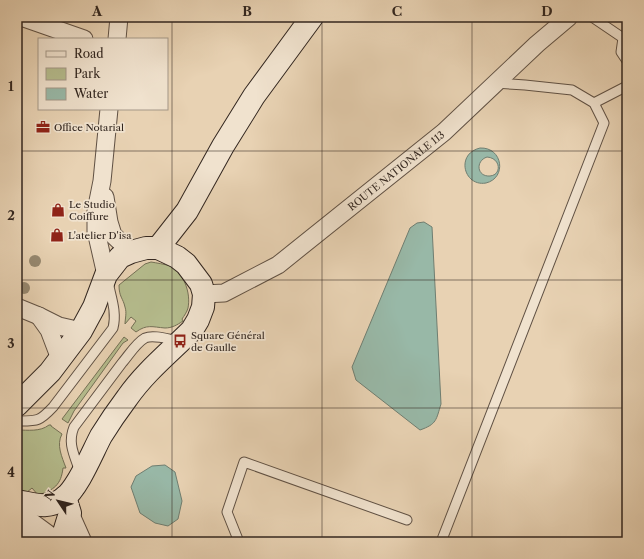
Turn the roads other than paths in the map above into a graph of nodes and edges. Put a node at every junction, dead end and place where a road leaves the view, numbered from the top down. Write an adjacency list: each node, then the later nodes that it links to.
1 (21, 17): 6 (street)
2 (120, 17): 7 (street)
3 (312, 17): 15 (main road)
4 (569, 17): 10 (street, ROUTE NATIONALE 113)
5 (592, 17): 8 (lane)
6 (81, 38)
7 (117, 38)
8 (625, 38): 9 (lane)
9 (627, 61)
10 (495, 84): 12 (lane); 20 (street, ROUTE NATIONALE 113)
11 (627, 86): 12 (lane)
12 (594, 103): 36 (lane)
13 (109, 110): 14 (street)
14 (102, 180): 17 (street); 19 (street)
15 (187, 211): 16 (main road); 18 (main road)
16 (158, 248): 17 (main road); 18 (main road)
17 (131, 252): 19 (main road)
18 (178, 257): 20 (main road)
19 (106, 275): 23 (main road); 27 (lane)
20 (204, 294): 24 (main road)
21 (17, 307): 22 (street)
22 (39, 316): 23 (street); 25 (street)
23 (81, 331): 25 (main road)
24 (180, 342): 28 (main road); 28 (lane)
25 (60, 359): 26 (main road)
26 (17, 405)
27 (17, 421)
28 (81, 475): 30 (main road)
29 (18, 505): 30 (main road); 32 (main road); 33 (street)
30 (68, 505): 33 (main road); 34 (street)
31 (407, 520): 35 (lane)
32 (31, 542)
33 (60, 542)
34 (83, 542)
35 (239, 542)
36 (441, 542)

